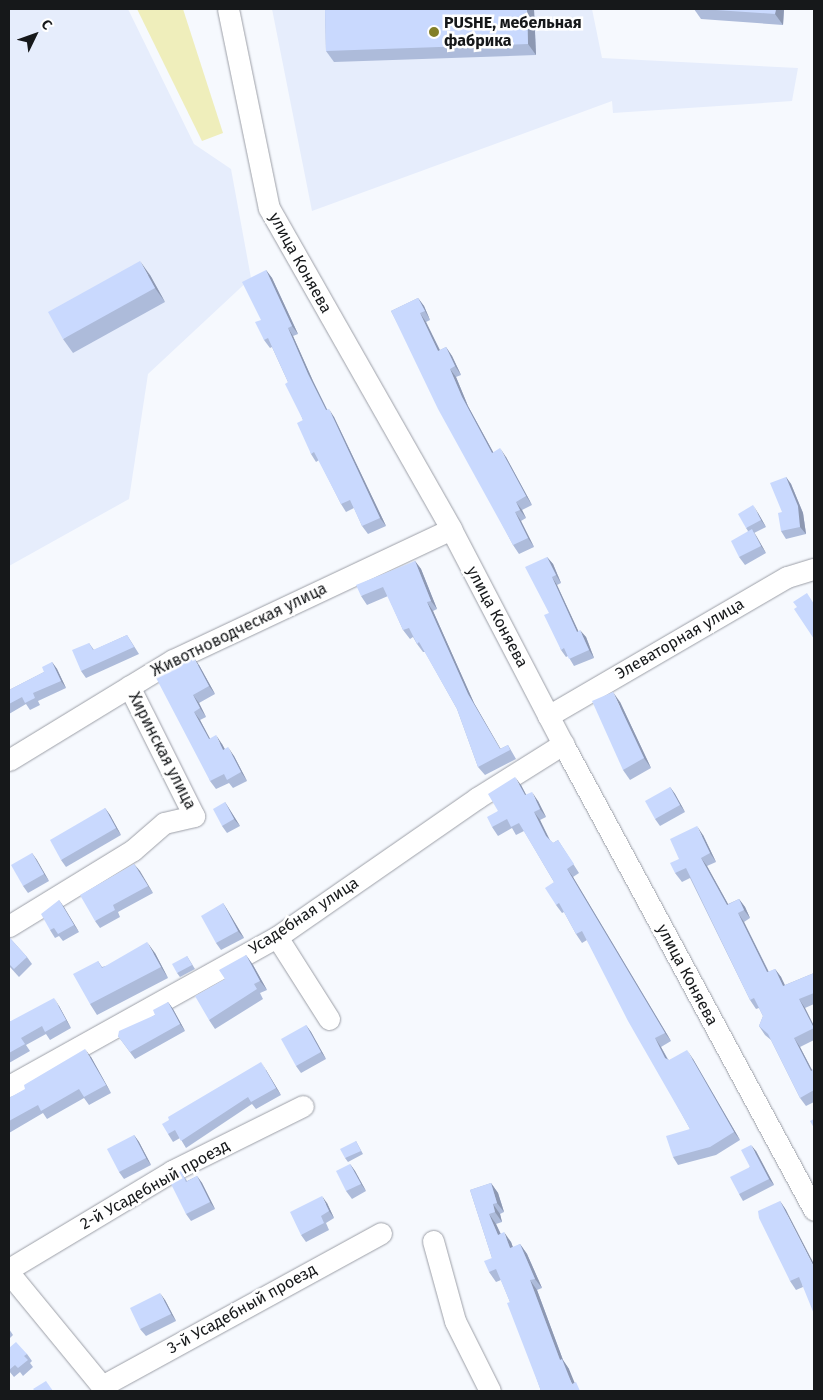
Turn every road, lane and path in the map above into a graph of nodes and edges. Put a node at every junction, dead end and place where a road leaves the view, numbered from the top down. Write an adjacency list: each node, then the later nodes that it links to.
1 (228, 9): 2 (street, улица Коняева)
2 (451, 529): 4 (street, Животноводческая улица); 5 (street, улица Коняева)
3 (814, 569): 5 (street, Элеваторная улица)
4 (129, 686): 7 (street, Животноводческая улица); 8 (street, Хиринская улица)
5 (548, 716): 6 (street, улица Коняева)
6 (563, 744): 9 (street, Усадебная улица); 13 (street, улица Коняева)
7 (9, 760)
8 (9, 926)
9 (277, 937): 10 (street); 11 (street, Усадебная улица)
10 (329, 1019)
11 (9, 1086)
12 (303, 1106): 16 (street, 2-й Усадебный проезд)
13 (814, 1210)
14 (381, 1233): 18 (street, 3-й Усадебный проезд)
15 (433, 1241): 19 (street)
16 (9, 1269)
17 (9, 1273): 18 (street)
18 (104, 1388)
19 (490, 1391)

